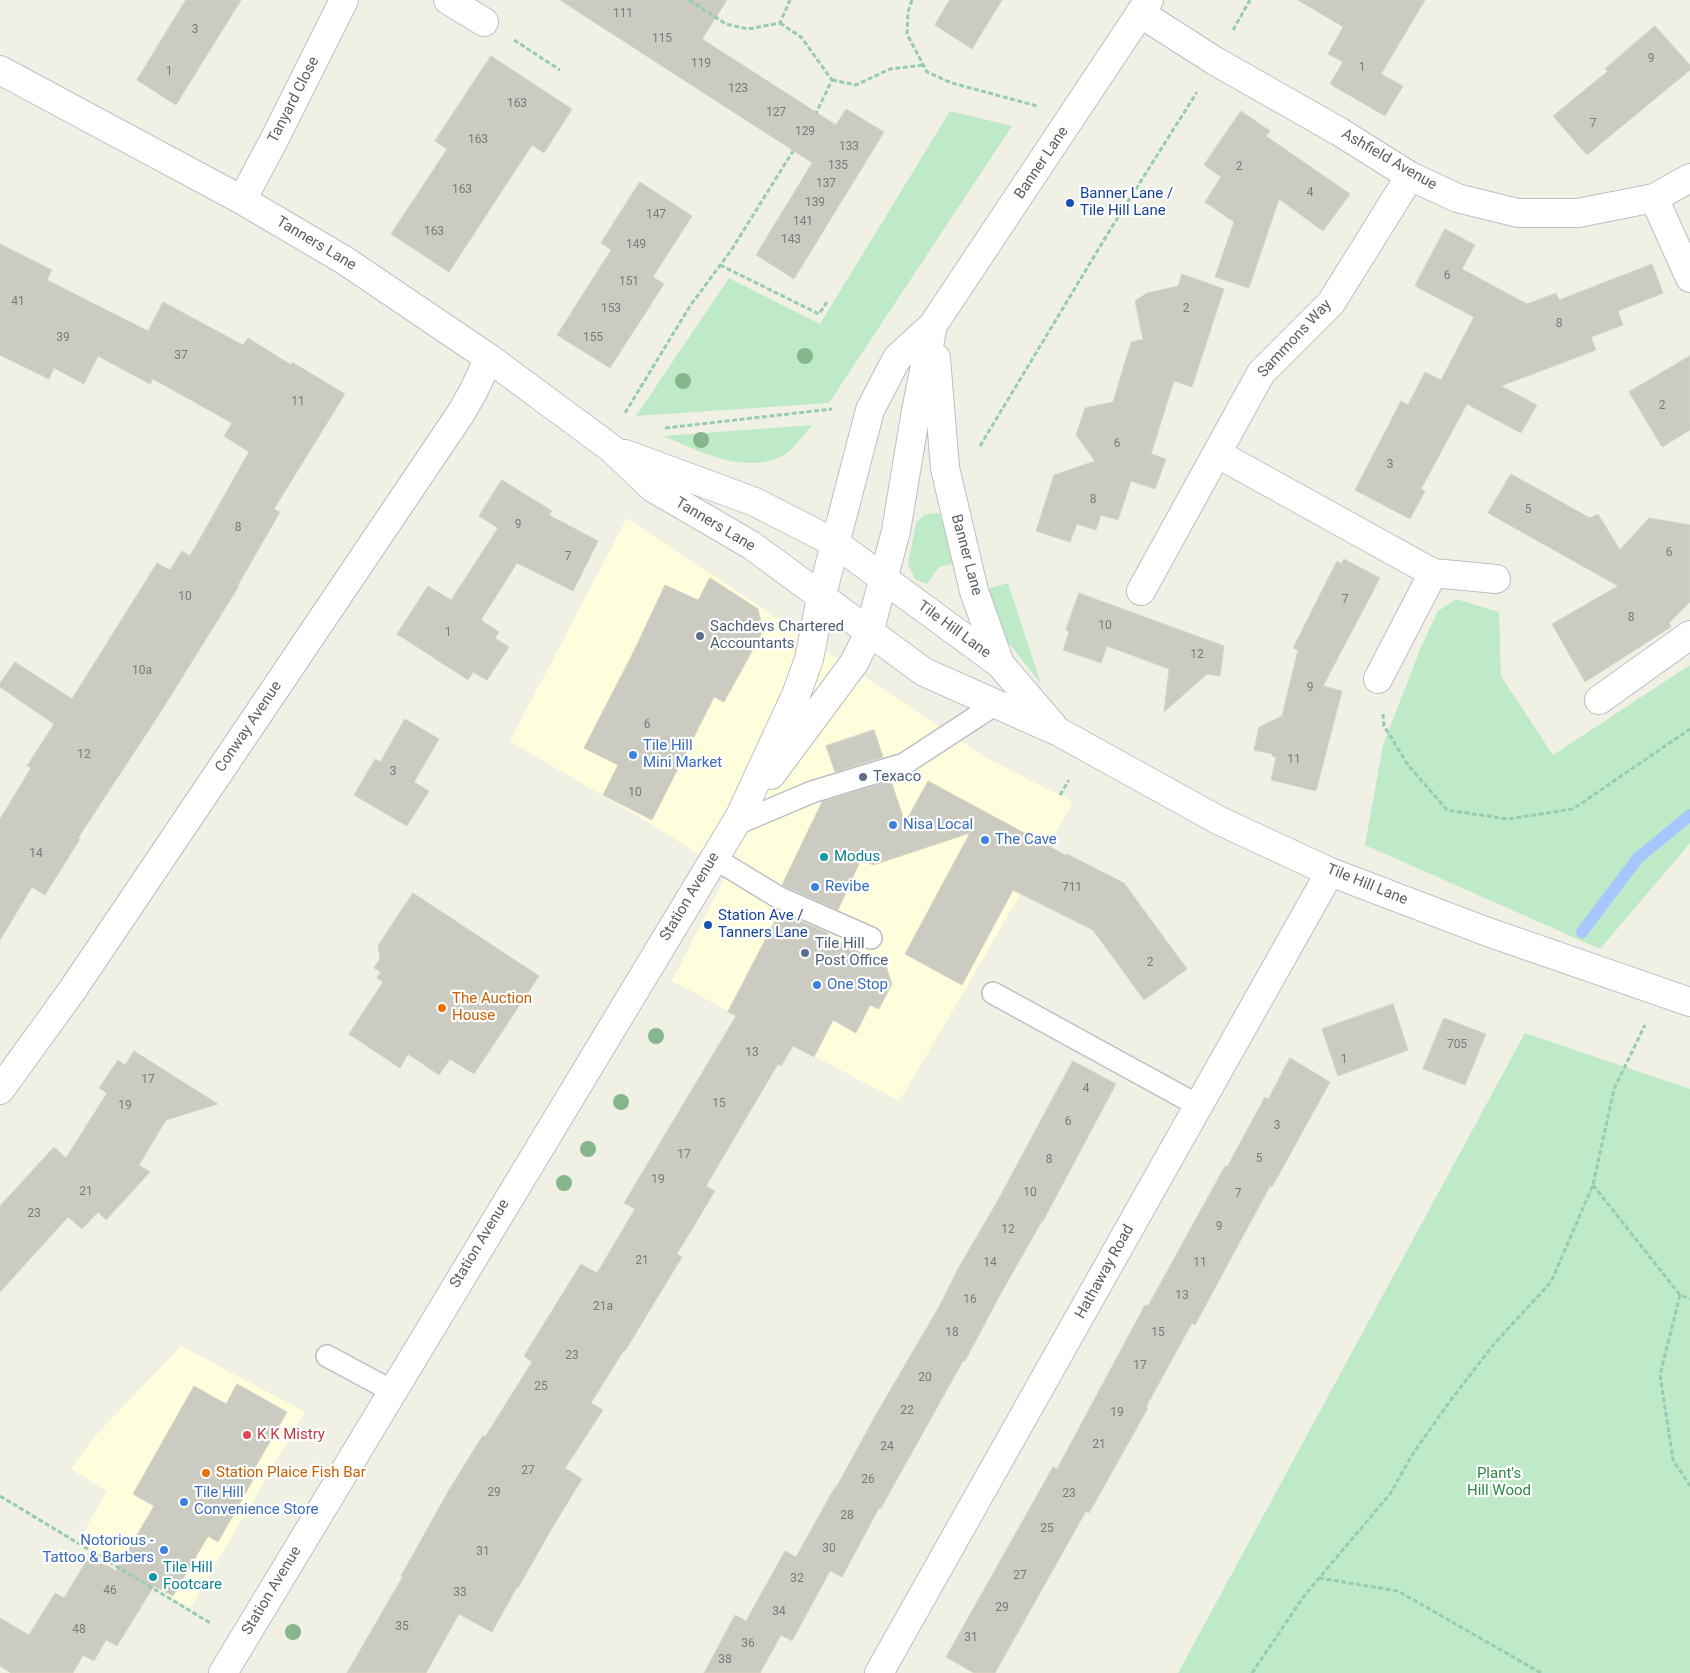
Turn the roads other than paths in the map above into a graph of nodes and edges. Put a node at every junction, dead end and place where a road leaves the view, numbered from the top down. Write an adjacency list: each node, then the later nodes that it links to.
1 (344, 0): 9 (street, Tanyard Close)
2 (448, 0): 4 (street)
3 (1145, 6): 6 (street, Ashfield Avenue); 11 (street, Banner Lane)
4 (484, 22)
5 (0, 70): 9 (street, Tanners Lane)
6 (1410, 176): 8 (street, Ashfield Avenue); 14 (street, Sammons Way)
7 (1690, 178): 8 (street, Ashfield Avenue)
8 (1654, 198): 10 (street)
9 (242, 200): 12 (street, Tanners Lane)
10 (1690, 278)
11 (933, 324): 15 (street, Banner Lane); 17 (street, Banner Lane); 23 (street, Banner Lane)
12 (489, 358): 13 (street, Tanners Lane); 34 (street, Conway Avenue)
13 (612, 449): 15 (street, Tanners Lane); 20 (street, Tanners Lane)
14 (1218, 454): 16 (street); 19 (street, Sammons Way)
15 (835, 543): 17 (street, Tile Hill Lane); 20 (street, Banner Lane)
16 (1433, 573): 18 (street); 24 (street)
17 (884, 578): 21 (street, Banner Lane); 23 (street, Tile Hill Lane)
18 (1496, 579)
19 (1141, 591)
20 (821, 598): 21 (street, Tile Hill Lane); 28 (street, Station Avenue)
21 (869, 633): 26 (street, Tile Hill Lane); 28 (street, Station Avenue)
22 (1690, 635): 25 (street)
23 (1000, 664): 27 (street, Tile Hill Lane)
24 (1378, 679)
25 (1599, 700)
26 (996, 704): 27 (street, Tile Hill Lane); 28 (lane)
27 (1059, 732): 30 (street, Tile Hill Lane)
28 (737, 820): 29 (street, Station Avenue)
29 (714, 858): 31 (lane); 37 (street, Station Avenue)
30 (1330, 872): 33 (street, Tile Hill Lane); 35 (street, Hathaway Road)
31 (871, 938)
32 (993, 993): 35 (lane)
33 (1690, 1002)
34 (0, 1090)
35 (1199, 1106): 39 (street, Hathaway Road)
36 (326, 1356): 37 (lane)
37 (392, 1391): 38 (street, Station Avenue)
38 (223, 1673)
39 (879, 1673)

